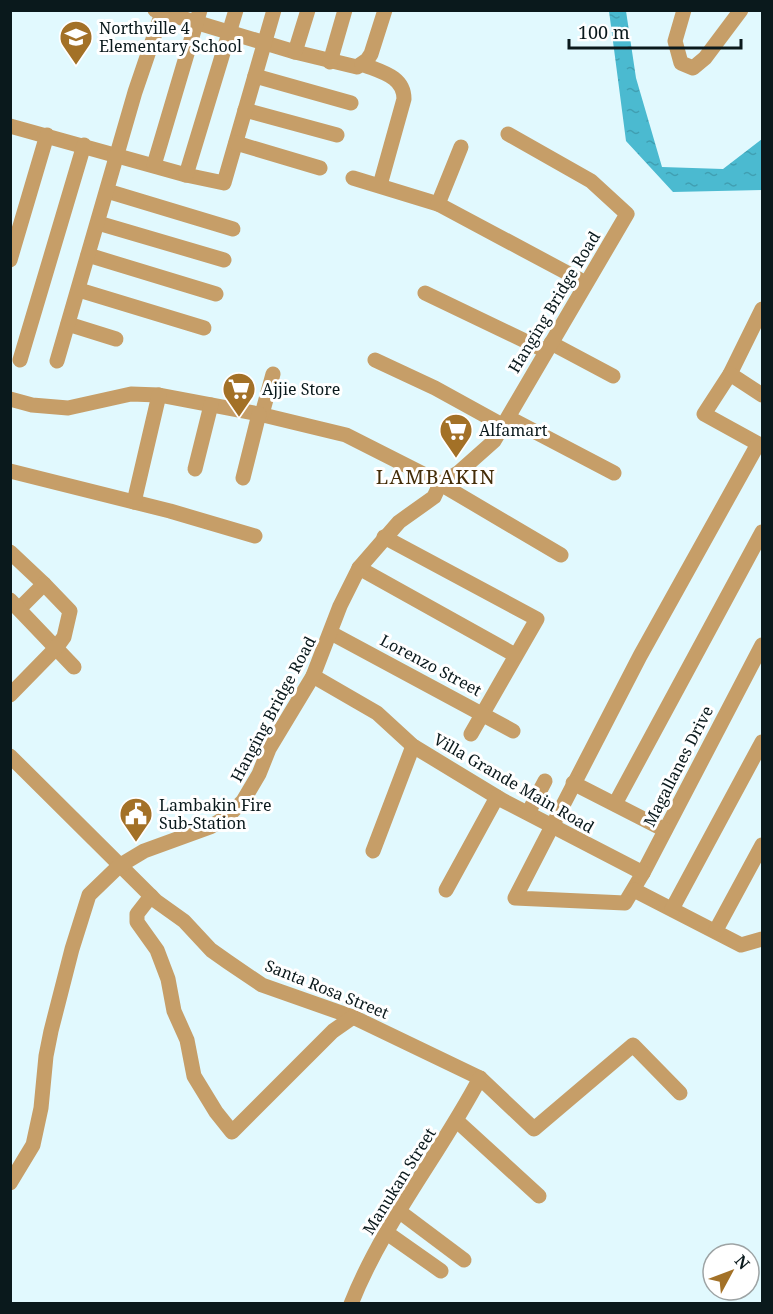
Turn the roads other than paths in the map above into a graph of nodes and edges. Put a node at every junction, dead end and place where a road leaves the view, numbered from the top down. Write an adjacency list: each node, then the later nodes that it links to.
1 (236, 10): 10 (street)
2 (274, 10): 11 (street)
3 (308, 10): 12 (street)
4 (345, 10): 13 (street)
5 (385, 10): 14 (street)
6 (684, 10): 7 (street)
7 (741, 10)
8 (160, 11): 9 (street); 25 (street)
9 (198, 16): 10 (street); 26 (street)
10 (230, 32): 11 (street); 28 (street)
11 (265, 43): 12 (street); 15 (street)
12 (296, 52): 13 (street)
13 (330, 62): 14 (street)
14 (362, 64): 30 (street)
15 (255, 76): 16 (street); 17 (street)
16 (351, 103)
17 (245, 110): 20 (street); 22 (street)
18 (10, 126): 19 (street)
19 (47, 135): 23 (street); 36 (street)
20 (337, 135)
21 (508, 135): 38 (street, Hanging Bridge Road)
22 (236, 143): 27 (street); 28 (street)
23 (84, 145): 25 (street); 47 (street)
24 (461, 147): 32 (street)
25 (119, 155): 26 (street); 31 (street)
26 (154, 165): 28 (street)
27 (320, 168)
28 (186, 175)
29 (353, 178): 30 (street)
30 (380, 185): 32 (street)
31 (107, 191): 33 (street); 34 (street)
32 (438, 204): 38 (street)
33 (98, 223): 35 (street); 37 (street)
34 (232, 229)
35 (88, 255): 39 (street); 41 (street)
36 (10, 260)
37 (224, 260)
38 (586, 283): 46 (street, Hanging Bridge Road)
39 (79, 290): 43 (street); 44 (street)
40 (425, 293): 46 (street)
41 (216, 294)
42 (762, 309): 51 (street)
43 (68, 324): 45 (street); 49 (street)
44 (204, 328)
45 (116, 339)
46 (548, 347): 52 (street); 58 (street, Hanging Bridge Road)
47 (20, 360)
48 (375, 360): 58 (street)
49 (57, 361)
50 (273, 374): 57 (street)
51 (730, 374): 54 (street); 59 (street)
52 (613, 376)
53 (159, 395): 55 (street); 56 (street); 65 (street)
54 (762, 395)
55 (10, 399)
56 (211, 405): 57 (street); 60 (street)
57 (260, 414): 63 (street); 64 (street)
58 (507, 422): 62 (street); 64 (street, Hanging Bridge Road)
59 (760, 445): 88 (street)
60 (195, 469)
61 (10, 471): 65 (street)
62 (614, 473)
63 (243, 477)
64 (440, 484): 68 (street, Hanging Bridge Road); 70 (street)
65 (134, 502): 67 (street)
66 (762, 532): 90 (street)
67 (255, 536)
68 (384, 537): 71 (street, Hanging Bridge Road); 77 (street)
69 (10, 552): 72 (street)
70 (561, 555)
71 (359, 568): 74 (street, Hanging Bridge Road); 77 (street)
72 (44, 584): 73 (street); 76 (street)
73 (15, 605): 76 (street)
74 (332, 633): 79 (street, Hanging Bridge Road); 81 (street, Lorenzo Street)
75 (762, 645): 93 (street, Magallanes Drive)
76 (56, 648): 78 (street); 80 (street)
77 (515, 655): 81 (street)
78 (74, 667)
79 (313, 676): 85 (street, Villa Grande Main Road); 96 (street, Hanging Bridge Road)
80 (10, 695)
81 (484, 713): 82 (street, Lorenzo Street); 83 (street)
82 (513, 731)
83 (471, 734)
84 (762, 742): 101 (street)
85 (413, 746): 89 (street, Villa Grande Main Road); 95 (street)
86 (10, 756): 96 (street, Santa Rosa Street)
87 (544, 782): 91 (street)
88 (573, 783): 90 (street); 92 (street)
89 (497, 797): 91 (street, Villa Grande Main Road); 98 (street)
90 (615, 804): 93 (street)
91 (528, 813): 92 (street, Villa Grande Main Road)
92 (551, 825): 97 (street, Villa Grande Main Road); 99 (street, Magallanes Drive)
93 (665, 830): 97 (street, Magallanes Drive)
94 (762, 845): 102 (street)
95 (373, 851)
96 (119, 867): 100 (street, Santa Rosa Street); 108 (street, Hanging Bridge Road)
97 (643, 873): 99 (street, Magallanes Drive)
98 (446, 890)
99 (634, 890): 101 (street)
100 (151, 896): 104 (street, Santa Rosa Street); 104 (street)
101 (672, 909): 102 (street)
102 (716, 930): 103 (street)
103 (762, 939)
104 (353, 1017): 105 (street, Santa Rosa Street)
105 (480, 1078): 106 (street, Santa Rosa Street); 107 (street, Manukan Street)
106 (680, 1093)
107 (458, 1121): 109 (street); 110 (street, Manukan Street)
108 (10, 1183)
109 (539, 1196)
110 (400, 1212): 111 (street, Manukan Street); 112 (street)
111 (387, 1233): 113 (street); 114 (street, Manukan Street)
112 (464, 1260)
113 (441, 1271)
114 (351, 1304)

